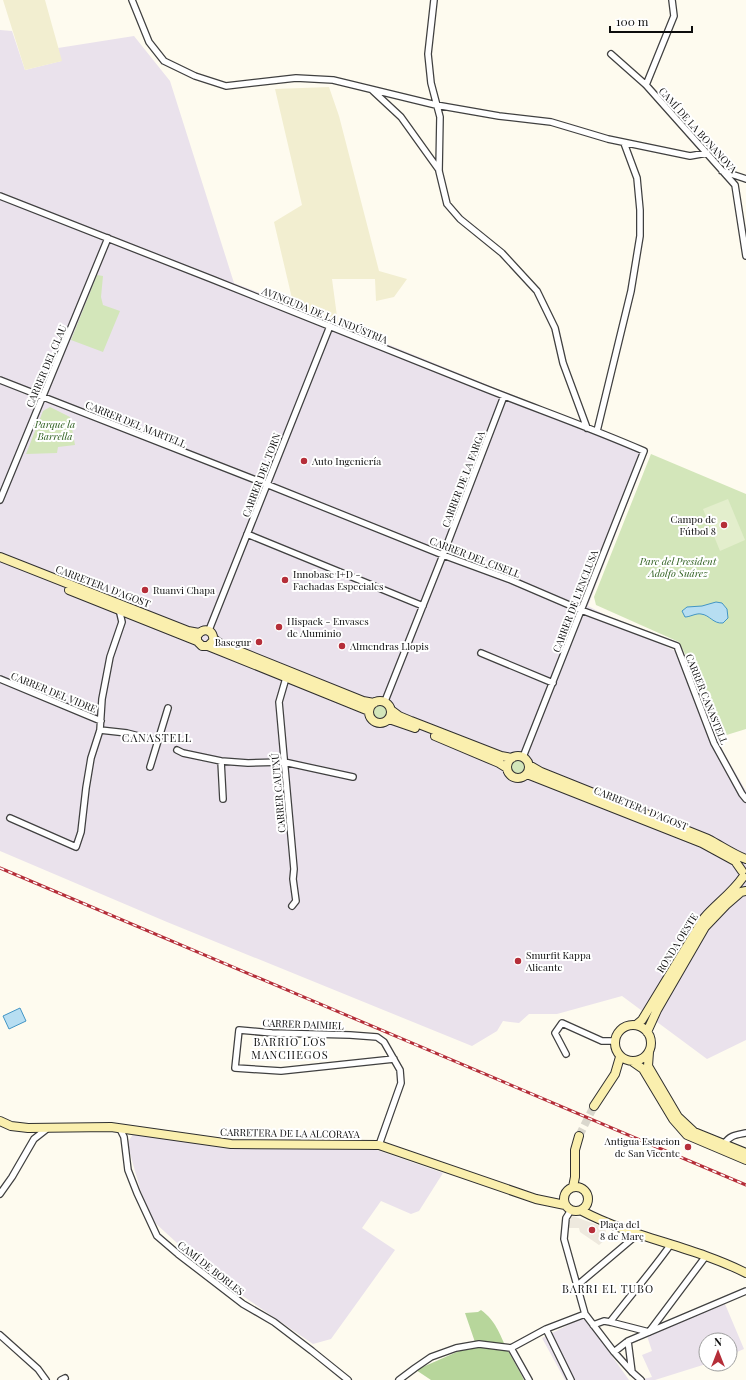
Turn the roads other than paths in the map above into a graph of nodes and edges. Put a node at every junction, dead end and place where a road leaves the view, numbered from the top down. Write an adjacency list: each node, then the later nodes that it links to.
1 (132, 0): 6 (street)
2 (434, 0): 7 (street)
3 (672, 0): 5 (street)
4 (612, 54): 5 (street, CAMÍ DE LA BONANOVA)
5 (646, 85): 9 (street, CAMÍ DE LA BONANOVA)
6 (371, 89): 7 (street); 10 (street)
7 (436, 105): 8 (street); 10 (street)
8 (624, 143): 9 (street); 21 (street)
9 (707, 153): 11 (street, CAMÍ DE LA BONANOVA)
10 (440, 170): 20 (street)
11 (722, 171): 12 (street); 15 (street, CAMÍ DE LA BONANOVA)
12 (746, 179)
13 (0, 196): 14 (street, AVINGUDA DE LA INDÚSTRIA)
14 (108, 238): 16 (street, AVINGUDA DE LA INDÚSTRIA); 19 (street, CARRER DEL CLAU)
15 (746, 256)
16 (330, 326): 18 (street, AVINGUDA DE LA INDÚSTRIA); 23 (street, CARRER DEL TORN)
17 (0, 380): 19 (street, CARRER DEL MARTELL)
18 (504, 396): 20 (street, AVINGUDA DE LA INDÚSTRIA); 26 (street, CARRER DE LA FARGA)
19 (43, 397): 23 (street, CARRER DEL MARTELL); 24 (street, CARRER DEL CLAU)
20 (587, 428): 21 (street, AVINGUDA DE LA INDÚSTRIA)
21 (597, 431): 22 (street, AVINGUDA DE LA INDÚSTRIA)
22 (644, 451): 31 (street, CARRER DE L'ENCLUSA)
23 (266, 484): 25 (street, CARRER DEL TORN); 26 (street, CARRER DEL CISELL)
24 (0, 500)
25 (247, 534): 29 (street); 34 (street, CARRER DEL TORN)
26 (443, 555): 29 (street, CARRER DE LA FARGA); 31 (street, CARRER DEL CISELL)
27 (0, 556): 35 (main road, CARRETERA D'AGOST)
28 (0, 562): 30 (main road, CARRETERA D'AGOST)
29 (423, 606): 43 (street, CARRER DE LA FARGA)
30 (119, 610): 32 (main road, CARRETERA D'AGOST); 33 (street)
31 (581, 610): 38 (street, CARRER DEL CISELL); 42 (street, CARRER DE L'ENCLUSA)
32 (134, 615): 33 (street); 35 (main road, CARRETERA D'AGOST)
33 (122, 622): 49 (street)
34 (209, 630): 35 (main road); 36 (main road)
35 (198, 637): 37 (main road)
36 (214, 639): 37 (main road); 44 (main road)
37 (208, 646): 40 (main road)
38 (677, 646): 63 (street, CARRER CANASTELL)
39 (481, 653): 42 (street)
40 (286, 678): 47 (main road); 56 (street, CARRER CAUTXÚ)
41 (0, 679): 49 (street, CARRER DEL VIDRE)
42 (553, 682): 53 (street, CARRER DE L'ENCLUSA)
43 (385, 701): 44 (main road); 46 (main road)
44 (374, 703): 47 (main road)
45 (168, 708): 51 (street)
46 (392, 710): 48 (main road); 54 (main road)
47 (369, 711): 48 (main road)
48 (389, 719): 59 (main road)
49 (101, 721): 50 (street)
50 (100, 730): 51 (street); 64 (street)
51 (158, 741): 58 (street)
52 (177, 750): 55 (street)
53 (523, 757): 54 (main road); 57 (main road)
54 (512, 758): 59 (main road)
55 (222, 761): 56 (street); 62 (street)
56 (284, 762): 61 (street); 68 (street, CARRER CAUTXÚ)
57 (529, 765): 60 (main road); 65 (main road, CARRETERA D'AGOST)
58 (150, 767)
59 (507, 768): 60 (main road)
60 (527, 774): 66 (main road, CARRETERA D'AGOST)
61 (353, 777)
62 (223, 799)
63 (746, 799)
64 (10, 818)
65 (746, 859)
66 (744, 874): 69 (main road, RONDA OESTE)
67 (746, 890): 70 (main road, RONDA OESTE)
68 (292, 906)
69 (636, 1026): 70 (main road); 71 (main road)
70 (647, 1032): 72 (main road, RONDA OESTE)
71 (614, 1041): 73 (street); 74 (main road)
72 (649, 1052): 76 (main road); 84 (main road, RONDA OESTE)
73 (566, 1054)
74 (620, 1057): 76 (main road); 77 (main road)
75 (394, 1059): 75 (street, CARRER DAIMIEL); 85 (street)
76 (630, 1061): 77 (main road); 87 (main road)
77 (615, 1074): 78 (main road)
78 (594, 1106)
79 (0, 1121): 80 (main road, CARRETERA DE LA ALCORAYA)
80 (48, 1128): 81 (main road, CARRETERA DE LA ALCORAYA); 89 (street)
81 (120, 1129): 85 (main road, CARRETERA DE LA ALCORAYA); 111 (street, CAMÍ DE BORLES)
82 (746, 1132): 84 (street)
83 (579, 1136): 88 (main road)
84 (724, 1144): 86 (main road, RONDA OESTE)
85 (379, 1145): 91 (main road, CARRETERA DE LA ALCORAYA)
86 (746, 1153)
87 (746, 1160)
88 (576, 1187): 90 (main road); 93 (main road)
89 (0, 1194)
90 (564, 1196): 91 (main road, CARRETERA DE LA ALCORAYA); 92 (main road)
91 (548, 1200): 92 (main road, CARRETERA DE LA ALCORAYA)
92 (568, 1208): 93 (main road); 98 (street)
93 (585, 1208): 94 (main road)
94 (638, 1234): 95 (main road); 98 (street)
95 (671, 1244): 96 (main road); 101 (street)
96 (706, 1256): 97 (main road); 104 (street)
97 (746, 1273)
98 (579, 1288): 100 (street)
99 (746, 1291): 104 (street)
100 (585, 1314): 102 (street); 103 (street)
101 (607, 1322): 102 (street); 104 (street)
102 (593, 1324): 108 (street)
103 (546, 1329): 107 (street); 114 (street)
104 (649, 1332): 106 (street)
105 (0, 1335): 110 (street)
106 (628, 1341): 108 (street); 109 (street)
107 (511, 1348): 112 (street); 113 (street)
108 (614, 1352): 109 (street)
109 (632, 1372): 115 (street)
110 (46, 1380)
111 (348, 1380)
112 (399, 1380)
113 (529, 1380)
114 (571, 1380)
115 (641, 1380)

